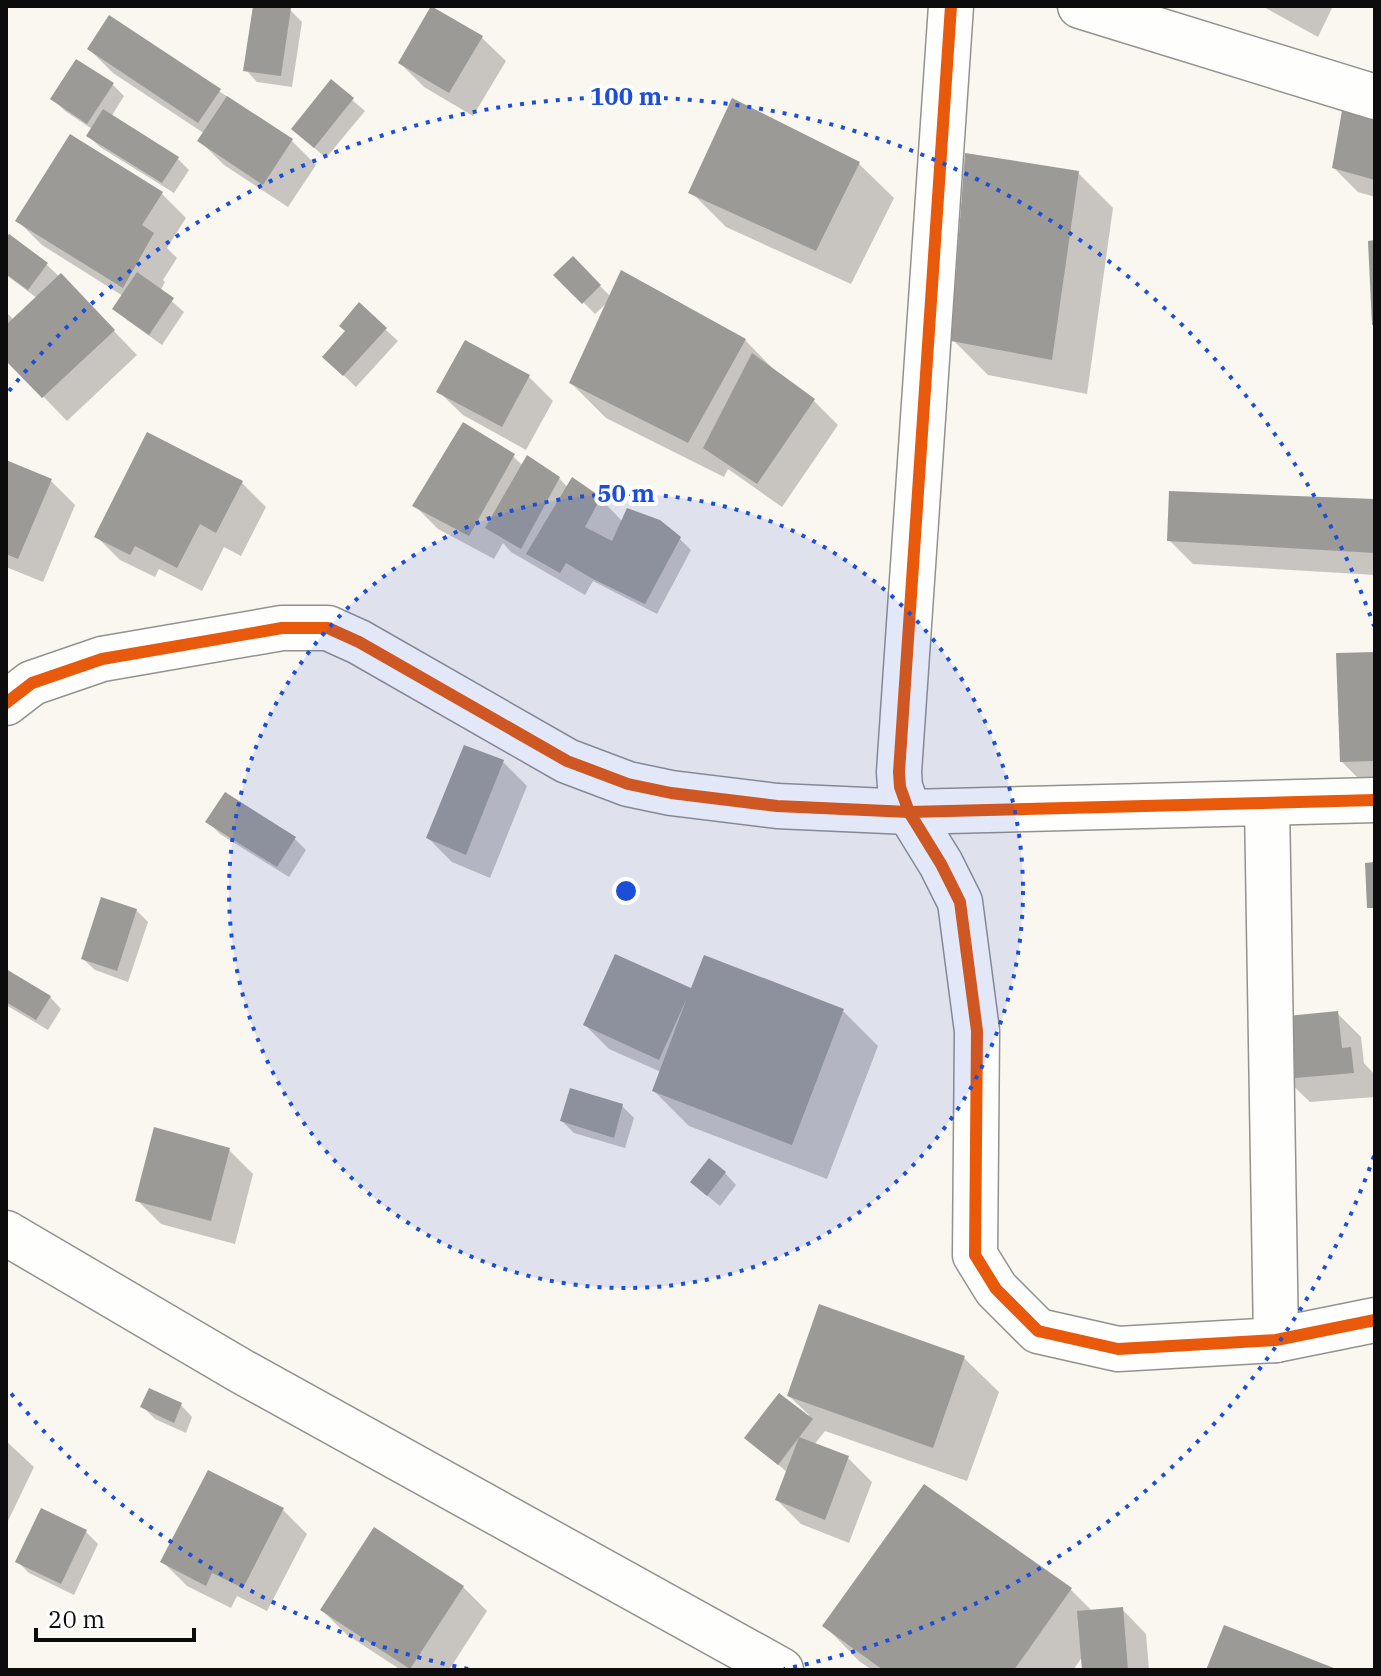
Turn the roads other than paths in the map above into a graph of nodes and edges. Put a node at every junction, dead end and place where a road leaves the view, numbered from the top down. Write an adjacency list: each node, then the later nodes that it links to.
1 (951, 6): 7 (street)
2 (1080, 6): 3 (street)
3 (1375, 97)
4 (6, 703): 7 (street)
5 (1375, 800): 6 (street)
6 (1267, 804): 7 (street); 10 (street)
7 (909, 812): 10 (street)
8 (6, 1233): 11 (street)
9 (1375, 1320): 10 (street)
10 (1276, 1340)
11 (762, 1666)

